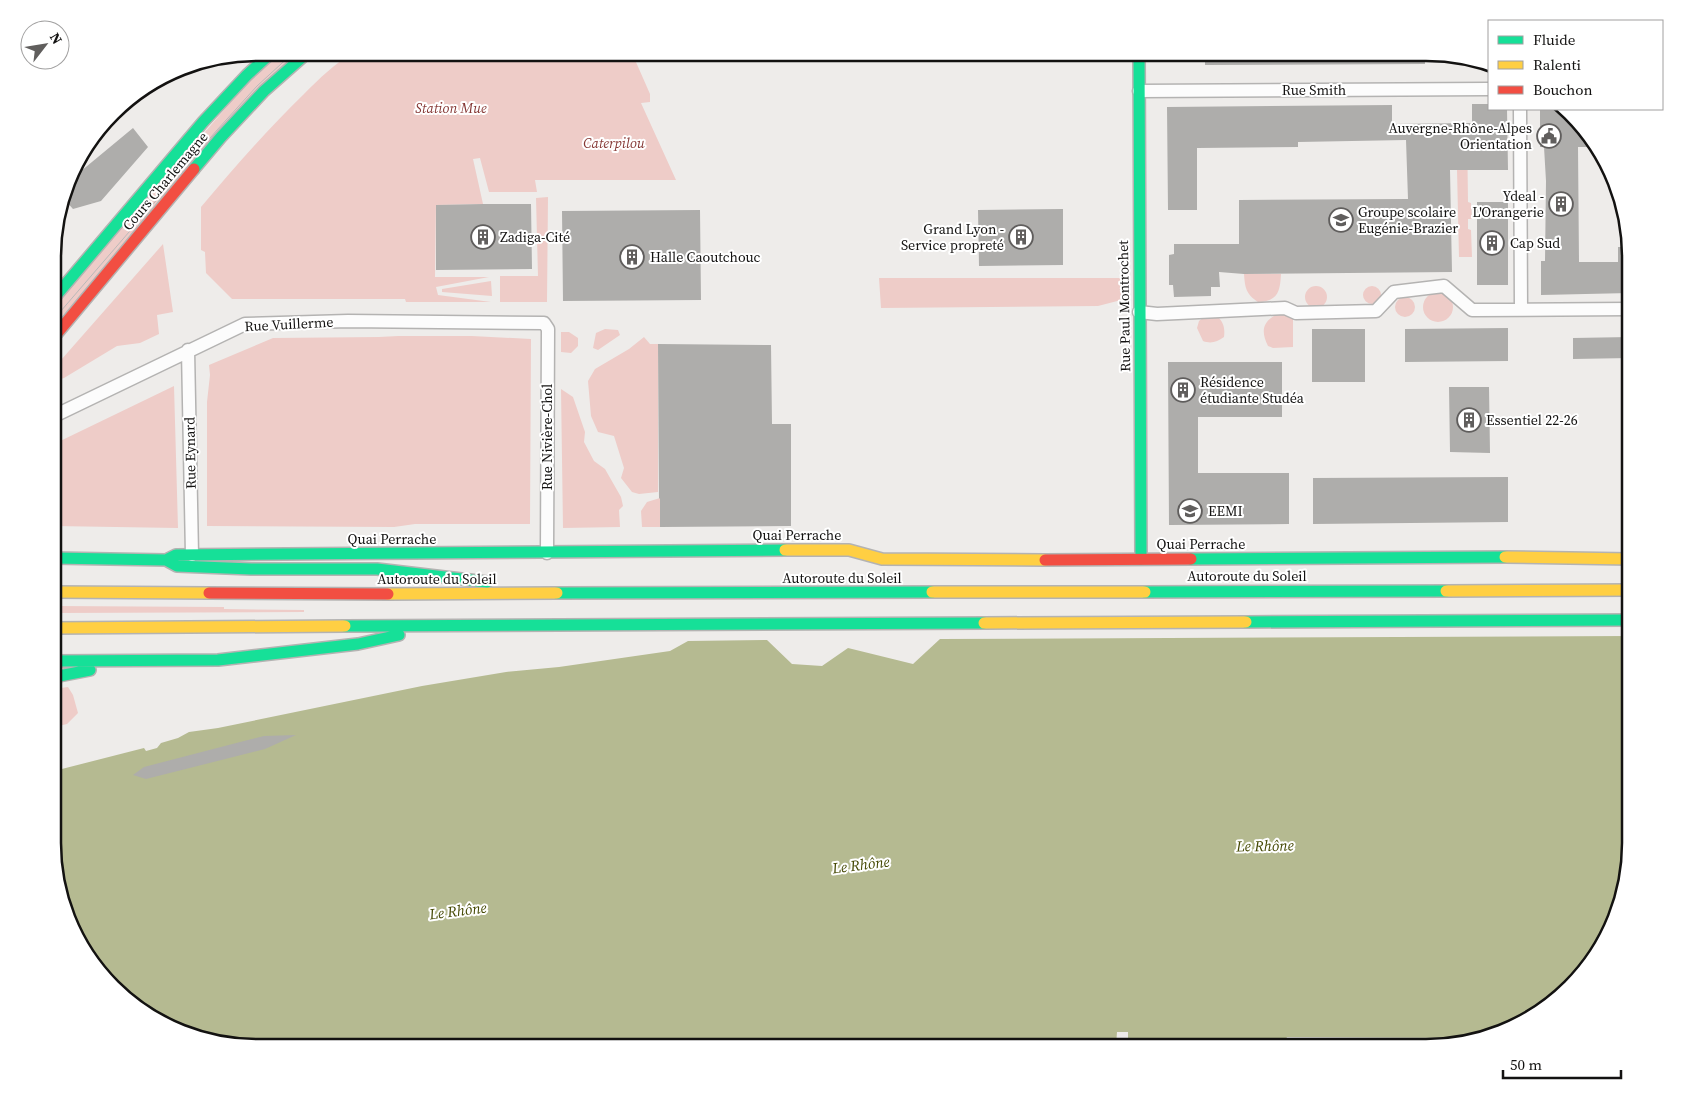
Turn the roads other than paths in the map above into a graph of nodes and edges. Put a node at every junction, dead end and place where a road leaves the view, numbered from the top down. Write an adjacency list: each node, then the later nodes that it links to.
1 (261, 61): 7 (main road, Cours Charlemagne)
2 (296, 61): 12 (main road, Cours Charlemagne)
3 (1139, 61): 5 (main road, Rue Paul Montrochet)
4 (1488, 89): 5 (street, Rue Smith)
5 (1139, 91): 10 (main road, Rue Paul Montrochet)
6 (1520, 110): 9 (street)
7 (61, 290)
8 (1622, 309): 9 (street)
9 (1521, 310): 10 (street)
10 (1139, 312): 18 (main road, Rue Paul Montrochet)
11 (544, 323): 13 (street, Rue Vuillerme); 15 (street, Rue Nivière-Chol)
12 (61, 329)
13 (188, 350): 14 (street, Rue Vuillerme); 16 (street, Rue Eynard)
14 (61, 413)
15 (546, 553): 16 (main road, Quai Perrache); 18 (main road, Quai Perrache)
16 (192, 555): 20 (main road, Quai Perrache)
17 (61, 558): 20 (main road, Quai Perrache)
18 (1141, 559): 19 (main road, Quai Perrache)
19 (1622, 559)
20 (166, 560): 23 (main road)
21 (1622, 590): 23 (main road, Autoroute du Soleil)
22 (61, 592): 23 (main road, Autoroute du Soleil)
23 (585, 593)
24 (1622, 620): 25 (main road)
25 (446, 625): 26 (main road); 28 (main road)
26 (61, 628)
27 (61, 661): 28 (main road)
28 (122, 662): 29 (main road)
29 (61, 677)

